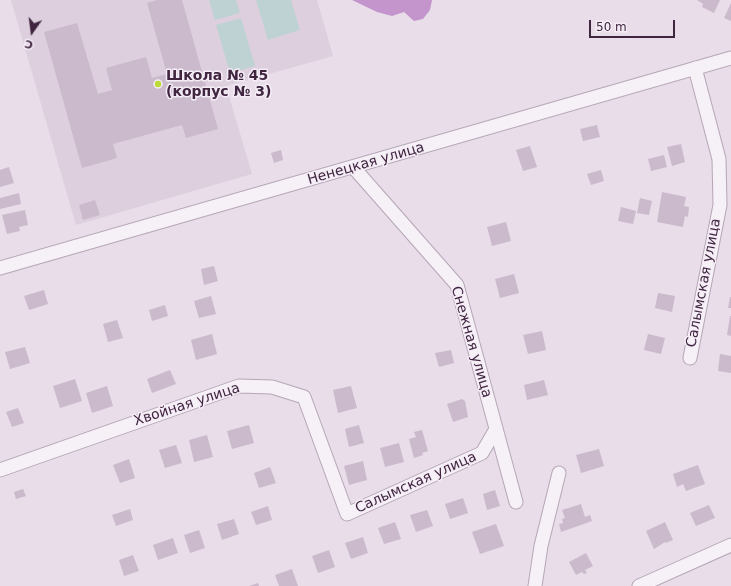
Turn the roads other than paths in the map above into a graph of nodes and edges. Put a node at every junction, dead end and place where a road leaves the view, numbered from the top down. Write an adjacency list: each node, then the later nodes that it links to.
1 (731, 58): 2 (street, Ненецкая улица)
2 (695, 68): 3 (street, Ненецкая улица); 5 (street, Салымская улица)
3 (354, 168): 4 (street, Ненецкая улица); 6 (street, Снежная улица)
4 (0, 268)
5 (690, 358)
6 (496, 429): 9 (street, Снежная улица); 10 (street, Салымская улица)
7 (0, 470): 10 (street, Хвойная улица)
8 (559, 473): 12 (street)
9 (516, 502)
10 (347, 514)
11 (731, 545): 13 (street)
12 (535, 586)
13 (639, 586)

